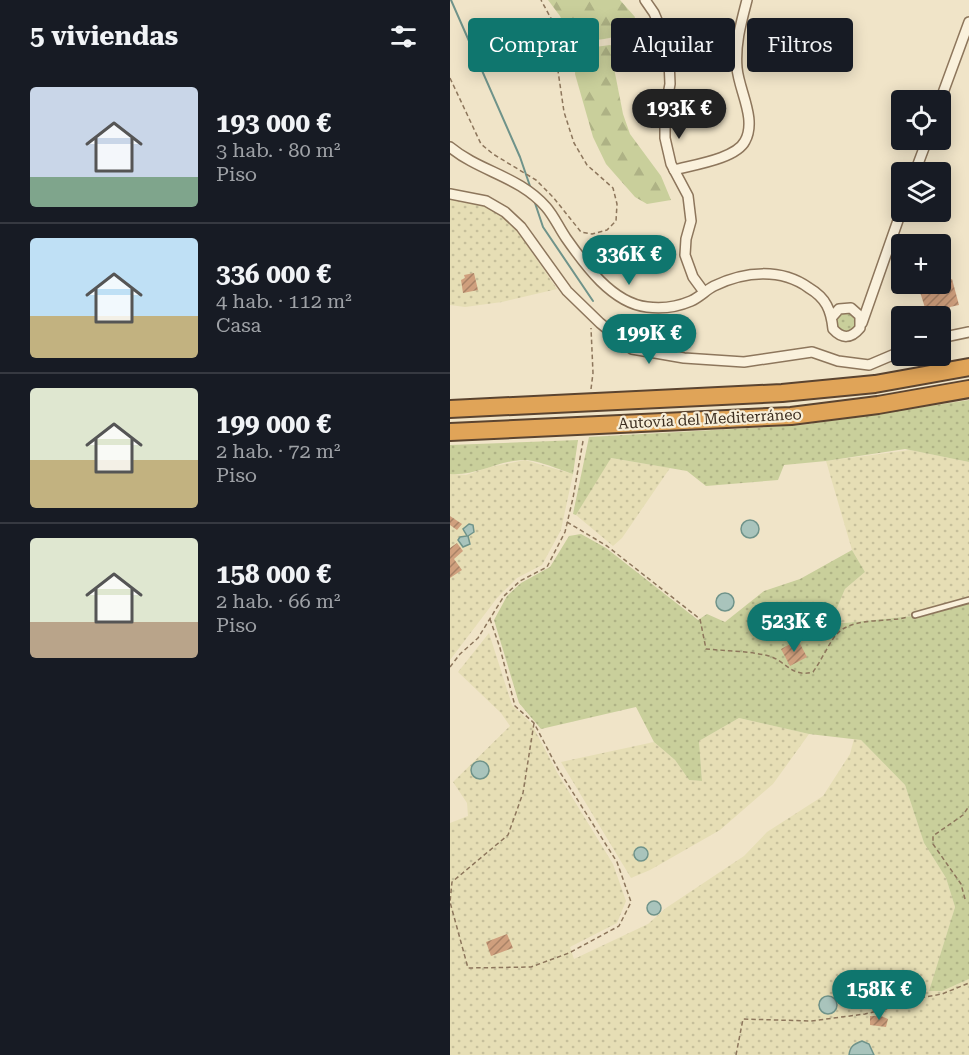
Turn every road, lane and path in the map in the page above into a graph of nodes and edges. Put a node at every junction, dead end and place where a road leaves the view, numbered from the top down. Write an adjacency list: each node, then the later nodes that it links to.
1 (541, 0): 7 (path)
2 (645, 0): 10 (street)
3 (747, 0): 10 (street)
4 (969, 22): 5 (street)
5 (958, 52): 6 (street); 8 (street)
6 (969, 52)
7 (450, 78)
8 (944, 90)
9 (450, 147): 13 (street)
10 (674, 170): 13 (street)
11 (450, 194): 17 (street)
12 (897, 222): 14 (street)
13 (705, 292): 15 (street)
14 (868, 302): 16 (street); 19 (street)
15 (827, 303): 16 (street); 18 (street)
16 (847, 308): 18 (street); 19 (street)
17 (591, 315): 22 (street); 24 (path)
18 (832, 317): 19 (street)
19 (860, 328)
20 (969, 332): 21 (street)
21 (951, 336)
22 (891, 356)
23 (969, 367): 26 (highway, Autovía del Mediterráneo)
24 (590, 389)
25 (969, 389): 27 (highway, Autovía del Mediterráneo)
26 (450, 409)
27 (450, 432)
28 (583, 441): 29 (path)
29 (567, 522): 31 (path); 32 (path)
30 (969, 600): 31 (lane)
31 (915, 615)
32 (490, 619): 33 (path); 34 (path)
33 (450, 667)
34 (534, 723): 34 (path)
35 (969, 806): 36 (path)
36 (965, 899)
37 (969, 983): 38 (path)
38 (736, 1055)

